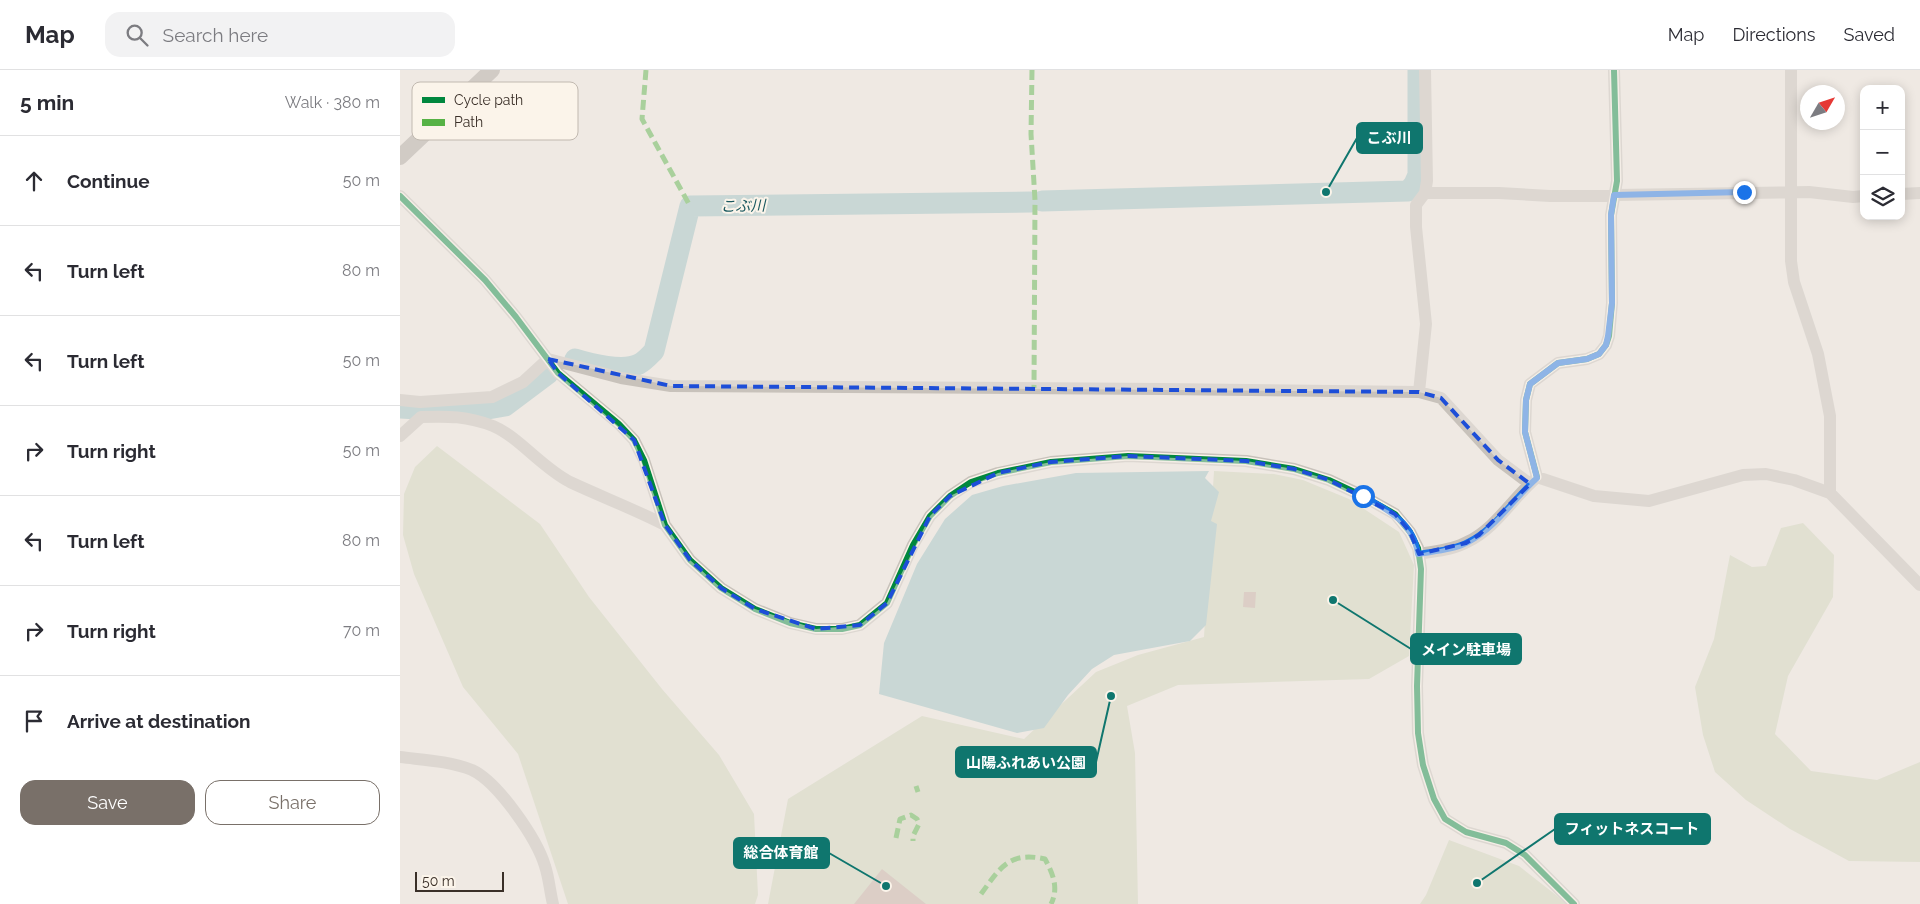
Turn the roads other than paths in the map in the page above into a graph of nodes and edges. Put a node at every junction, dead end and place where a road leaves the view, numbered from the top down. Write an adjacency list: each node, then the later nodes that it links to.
1 (492, 70): 5 (main road)
2 (1425, 70): 8 (street)
3 (1614, 70): 12 (street)
4 (1791, 70): 9 (street)
5 (479, 82)
6 (418, 140): 7 (main road)
7 (400, 157)
8 (1425, 193): 12 (street); 16 (street)
9 (1792, 193): 12 (street); 14 (street); 22 (street)
10 (1920, 193): 11 (street)
11 (1905, 194)
12 (1614, 195): 21 (street)
13 (400, 196): 15 (street)
14 (1860, 196)
15 (548, 359): 16 (street); 18 (street); 23 (street)
16 (1419, 392): 21 (street)
17 (400, 400): 18 (street)
18 (420, 402): 19 (street)
19 (421, 417): 20 (street); 23 (street)
20 (400, 436)
21 (1533, 481): 22 (street); 24 (street)
22 (1830, 492): 25 (street)
23 (665, 525): 24 (street)
24 (1418, 554): 28 (street)
25 (1920, 585)
26 (400, 757): 27 (street)
27 (553, 904)
28 (1574, 904)

